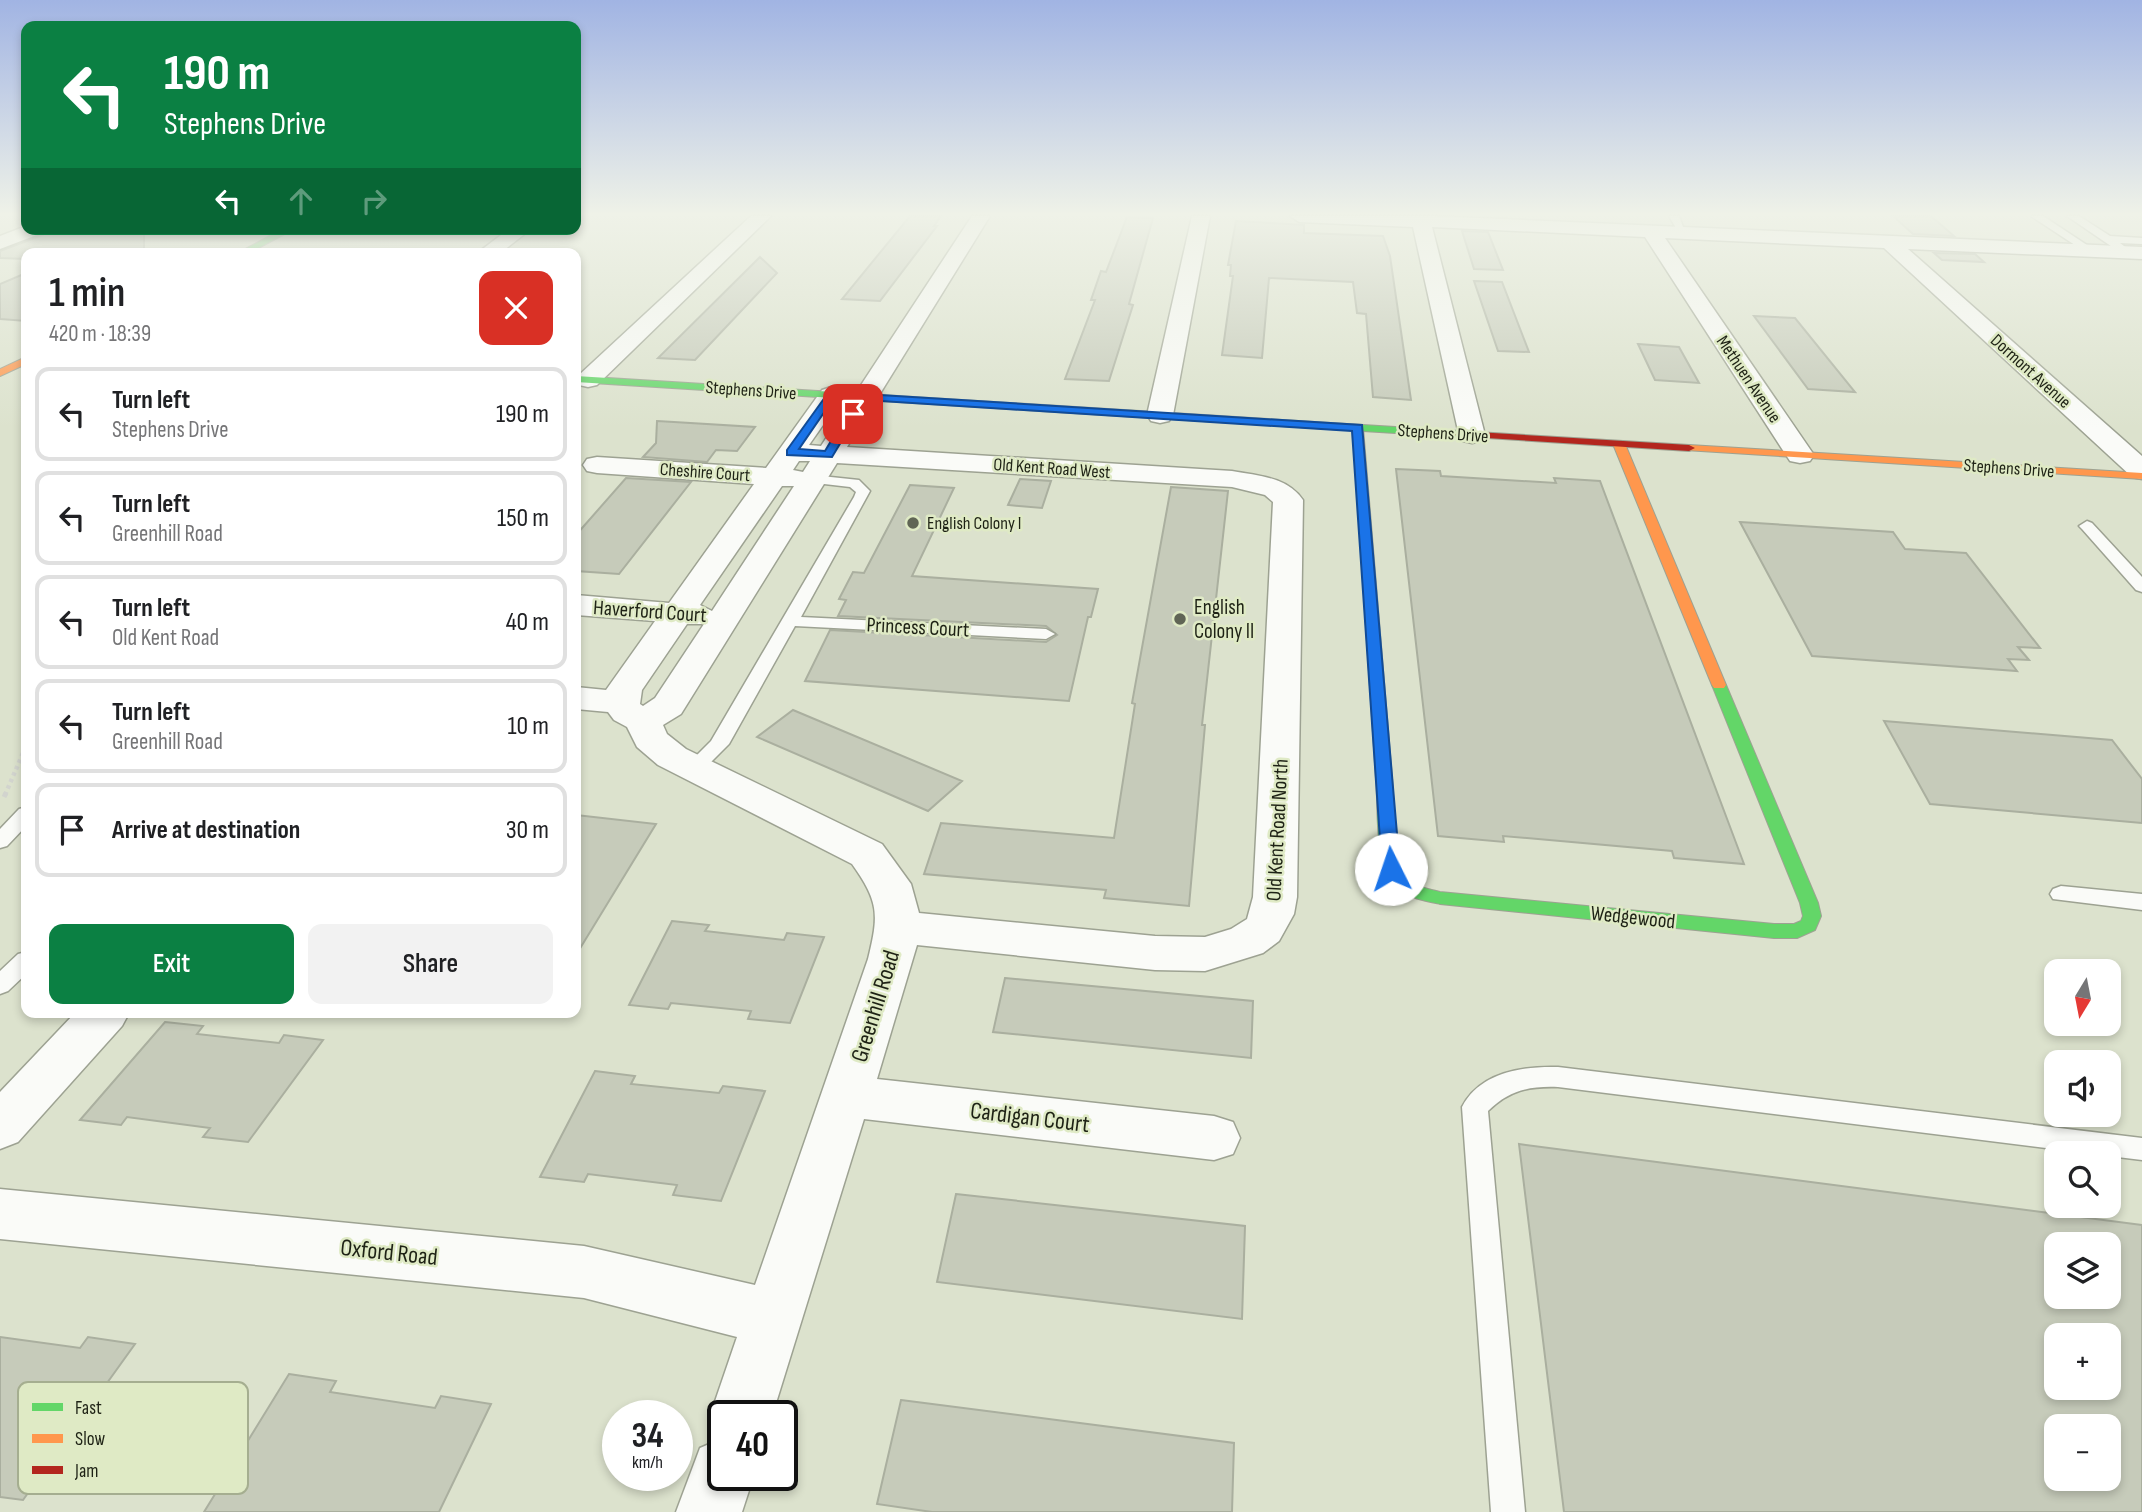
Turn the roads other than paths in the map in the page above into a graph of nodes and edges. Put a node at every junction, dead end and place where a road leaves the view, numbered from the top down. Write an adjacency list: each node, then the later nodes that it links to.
1 (685, 287): 9 (street)
2 (937, 287): 11 (street)
3 (1186, 287): 12 (street)
4 (1447, 287): 14 (street)
5 (1687, 287): 16 (street, Methuen Avenue)
6 (1938, 287): 20 (street, Dormont Avenue)
7 (21, 353): 8 (street)
8 (0, 373)
9 (582, 380): 10 (street, Stephens Drive)
10 (831, 395): 11 (street, Stephens Drive); 17 (street)
11 (867, 397): 12 (street, Stephens Drive); 19 (street)
12 (1160, 415): 13 (street, Stephens Drive)
13 (1358, 428): 14 (street, Stephens Drive); 15 (street, Wedgewood)
14 (1472, 435): 15 (street, Stephens Drive)
15 (1619, 444): 16 (street, Stephens Drive)
16 (1800, 455): 21 (street, Stephens Drive)
17 (782, 464): 18 (street, Cheshire Court); 19 (street, Cheshire Court); 26 (street)
18 (597, 465)
19 (820, 467): 22 (street, Old Kent Road West); 27 (street); 28 (lane)
20 (2142, 471)
21 (2142, 476)
22 (1275, 488): 37 (street, Old Kent Road North)
23 (2087, 526): 24 (lane)
24 (2142, 587)
25 (581, 605): 26 (street, Haverford Court)
26 (678, 614): 27 (street, Haverford Court); 31 (street)
27 (724, 617): 31 (street)
28 (789, 621): 29 (lane, Princess Court); 32 (lane)
29 (1046, 634)
30 (581, 699): 31 (street)
31 (632, 711): 32 (street, Greenhill Road)
32 (694, 768): 37 (street, Greenhill Road)
33 (21, 819): 34 (lane)
34 (0, 841)
35 (2061, 894): 36 (lane)
36 (2142, 902)
37 (898, 927): 41 (street, Greenhill Road)
38 (21, 965): 39 (lane)
39 (0, 985)
40 (100, 1018): 42 (street)
41 (847, 1096): 43 (street, Cardigan Court); 46 (street, Greenhill Road)
42 (0, 1127)
43 (1214, 1138)
44 (2142, 1149): 50 (lane)
45 (0, 1214): 46 (street, Oxford Road)
46 (774, 1318): 47 (street, Greenhill Road)
47 (746, 1400)
48 (716, 1491): 49 (street)
49 (709, 1512)
50 (1508, 1512)

